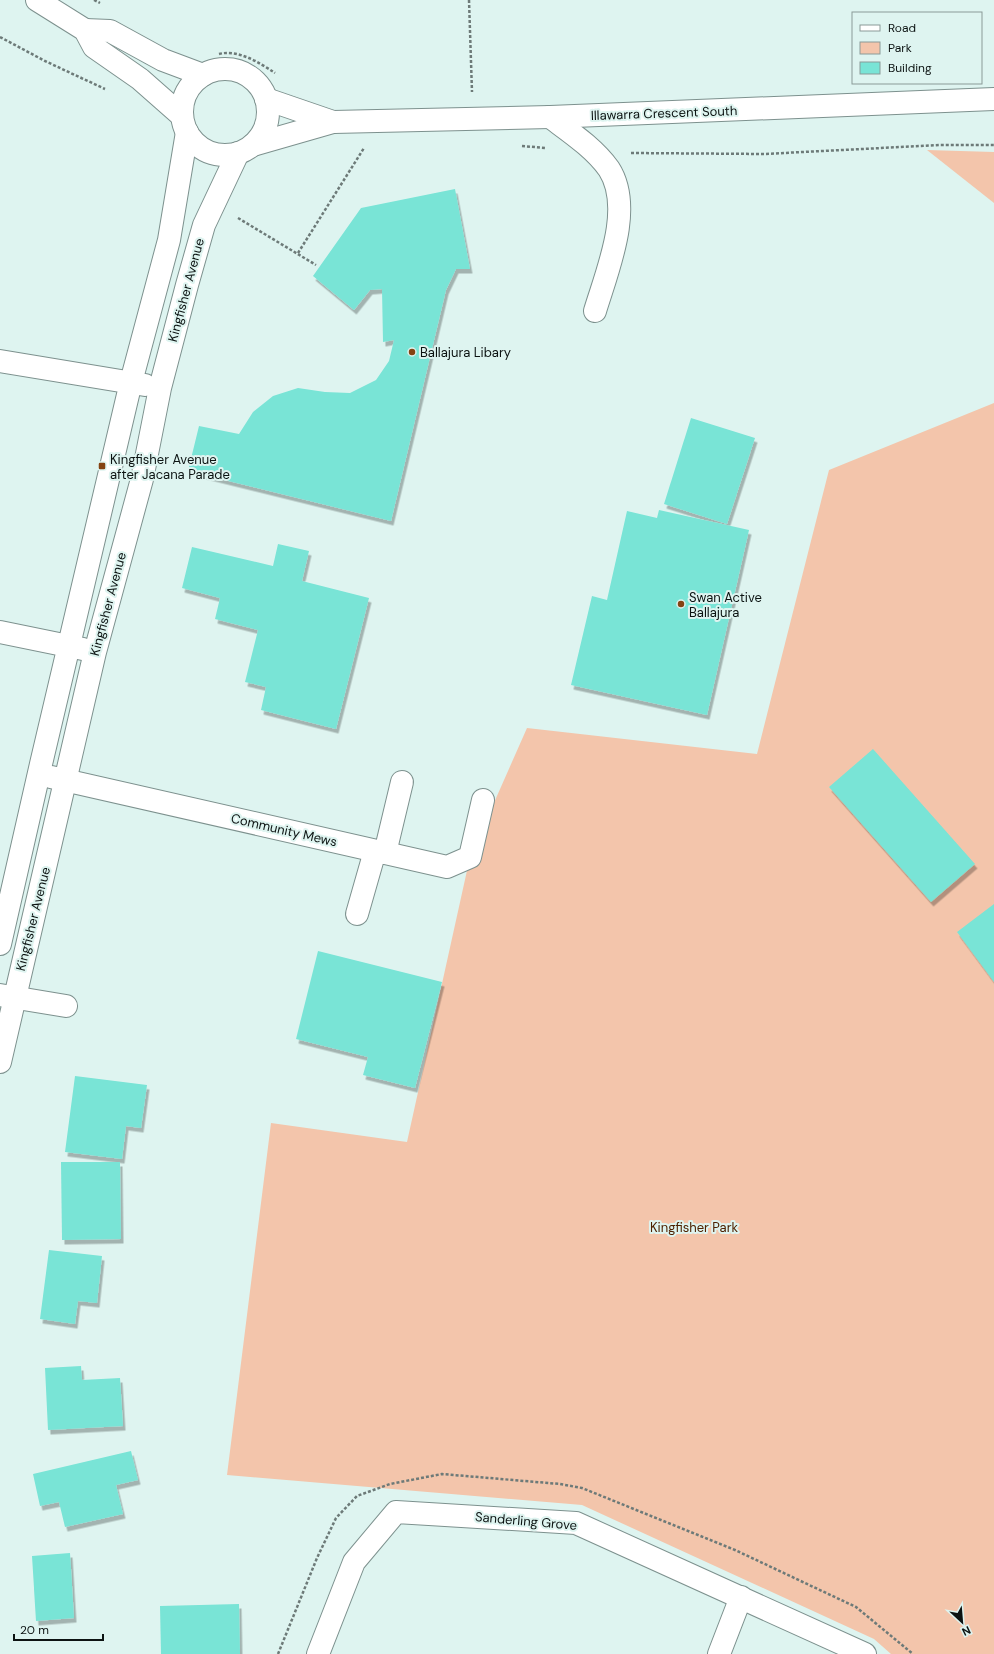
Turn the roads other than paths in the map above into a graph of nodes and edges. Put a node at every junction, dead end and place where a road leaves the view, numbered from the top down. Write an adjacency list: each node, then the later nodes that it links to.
1 (37, 0): 2 (street)
2 (85, 30): 3 (street); 8 (street)
3 (203, 75): 4 (street); 8 (street)
4 (266, 99): 7 (street, Illawarra Crescent South); 9 (street)
5 (994, 99): 6 (street, Illawarra Crescent South)
6 (550, 117): 7 (street, Illawarra Crescent South); 10 (street)
7 (334, 122): 9 (street, Illawarra Crescent South)
8 (184, 124): 9 (street); 12 (street, Kingfisher Avenue)
9 (245, 149): 13 (street, Kingfisher Avenue)
10 (595, 311)
11 (0, 361): 12 (street)
12 (131, 382): 13 (street); 15 (street, Kingfisher Avenue)
13 (160, 388): 16 (street, Kingfisher Avenue)
14 (0, 632): 15 (street)
15 (69, 645): 16 (street); 17 (street, Kingfisher Avenue)
16 (95, 652): 18 (street, Kingfisher Avenue)
17 (38, 775): 18 (street, Community Mews); 22 (street, Kingfisher Avenue)
18 (66, 781): 21 (street, Community Mews); 23 (street, Kingfisher Avenue)
19 (402, 782): 21 (street)
20 (483, 800): 21 (street, Community Mews)
21 (380, 852): 24 (street)
22 (9, 860): 23 (street); 25 (street, Kingfisher Avenue)
23 (46, 864): 26 (street, Kingfisher Avenue)
24 (357, 914)
25 (0, 944)
26 (7, 996): 27 (street); 28 (street, Kingfisher Avenue)
27 (66, 1006)
28 (0, 1062)
29 (741, 1597): 30 (street, Sanderling Grove); 31 (street); 32 (street, Sanderling Grove)
30 (318, 1654)
31 (719, 1654)
32 (864, 1654)

